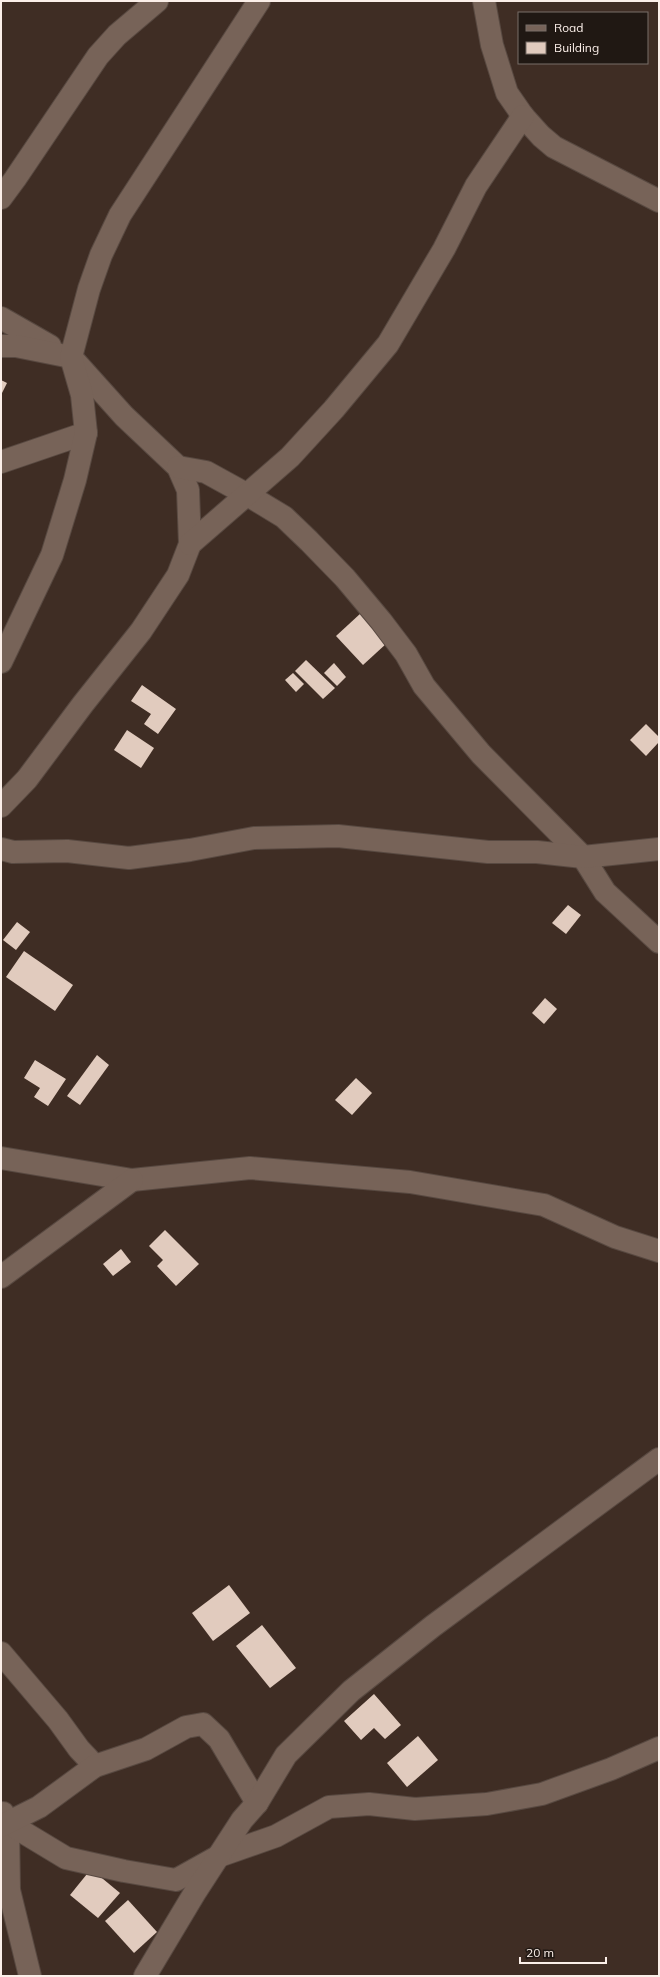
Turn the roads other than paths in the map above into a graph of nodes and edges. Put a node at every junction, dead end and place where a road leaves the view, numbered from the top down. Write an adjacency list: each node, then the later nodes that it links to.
1 (157, 1): 5 (street)
2 (259, 1): 9 (street)
3 (484, 1): 4 (street)
4 (522, 116): 6 (street); 13 (street)
5 (1, 198)
6 (659, 201)
7 (1, 318): 9 (street)
8 (1, 346): 9 (street)
9 (71, 357): 10 (street); 12 (street)
10 (86, 433): 11 (street); 15 (street)
11 (1, 462)
12 (178, 467): 13 (street); 14 (street)
13 (246, 494): 14 (street); 19 (street)
14 (190, 544): 16 (street)
15 (1, 662)
16 (1, 806)
17 (1, 849): 19 (street)
18 (659, 849): 19 (street)
19 (583, 857): 20 (street)
20 (659, 942)
21 (1, 1158): 22 (street)
22 (132, 1180): 23 (street); 24 (street)
23 (659, 1251)
24 (1, 1276)
25 (659, 1459): 29 (street)
26 (1, 1653): 28 (street)
27 (659, 1748): 31 (street)
28 (95, 1766): 29 (street); 30 (street)
29 (257, 1803): 31 (street)
30 (4, 1820): 31 (street); 32 (street)
31 (219, 1856): 33 (street)
32 (30, 1976)
33 (145, 1976)

